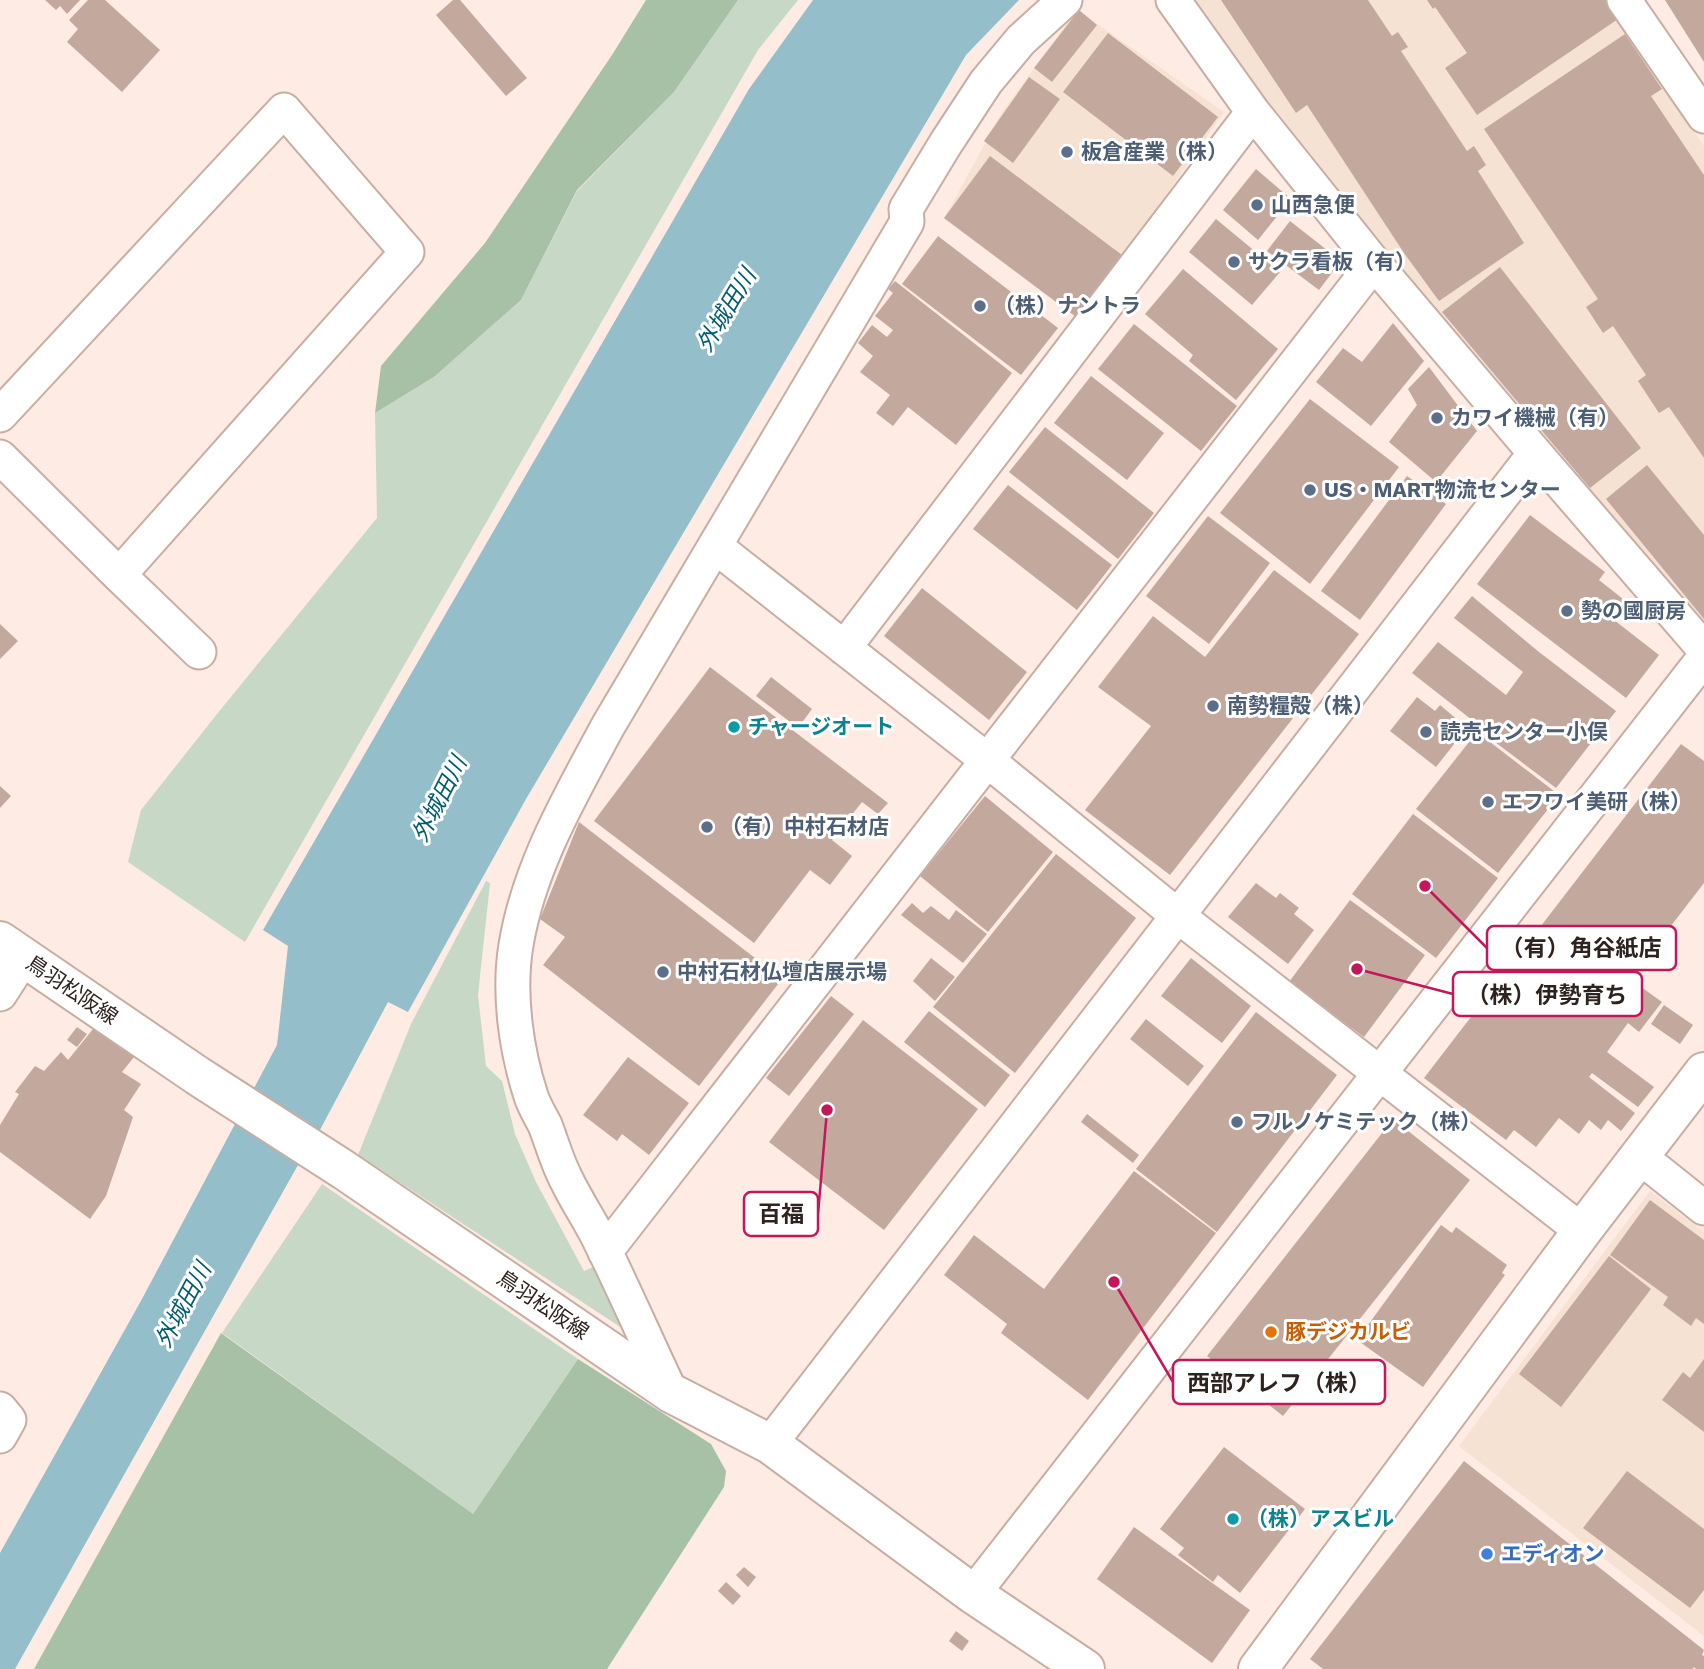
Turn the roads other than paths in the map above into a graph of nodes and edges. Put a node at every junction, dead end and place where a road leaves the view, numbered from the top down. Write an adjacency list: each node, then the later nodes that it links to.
1 (1065, 0): 10 (street)
2 (1173, 0): 4 (street)
3 (1625, 0): 5 (street)
4 (1254, 112): 6 (street); 12 (street)
5 (1704, 117)
6 (1374, 263): 8 (street); 16 (street)
7 (0, 415): 11 (street)
8 (1535, 453): 13 (street); 17 (street)
9 (0, 457): 11 (street)
10 (716, 547): 12 (street); 25 (street)
11 (119, 575): 14 (street)
12 (844, 648): 16 (street)
13 (1704, 649)
14 (199, 652)
15 (1704, 659): 21 (street)
16 (987, 760): 17 (street); 25 (street)
17 (1178, 916): 21 (street); 29 (street)
18 (12, 949): 19 (street); 26 (main road, 鳥羽松阪線)
19 (0, 994)
20 (1704, 1072): 22 (main road)
21 (1381, 1073): 24 (street); 30 (street)
22 (1639, 1156): 23 (street); 24 (main road)
23 (1704, 1208)
24 (1582, 1231): 32 (main road)
25 (605, 1252): 26 (street)
26 (671, 1393): 29 (main road, 鳥羽松阪線)
27 (0, 1409): 28 (street)
28 (0, 1436)
29 (770, 1444): 30 (main road, 鳥羽松阪線)
30 (973, 1594): 31 (main road, 鳥羽松阪線)
31 (1084, 1669)
32 (1258, 1669)

